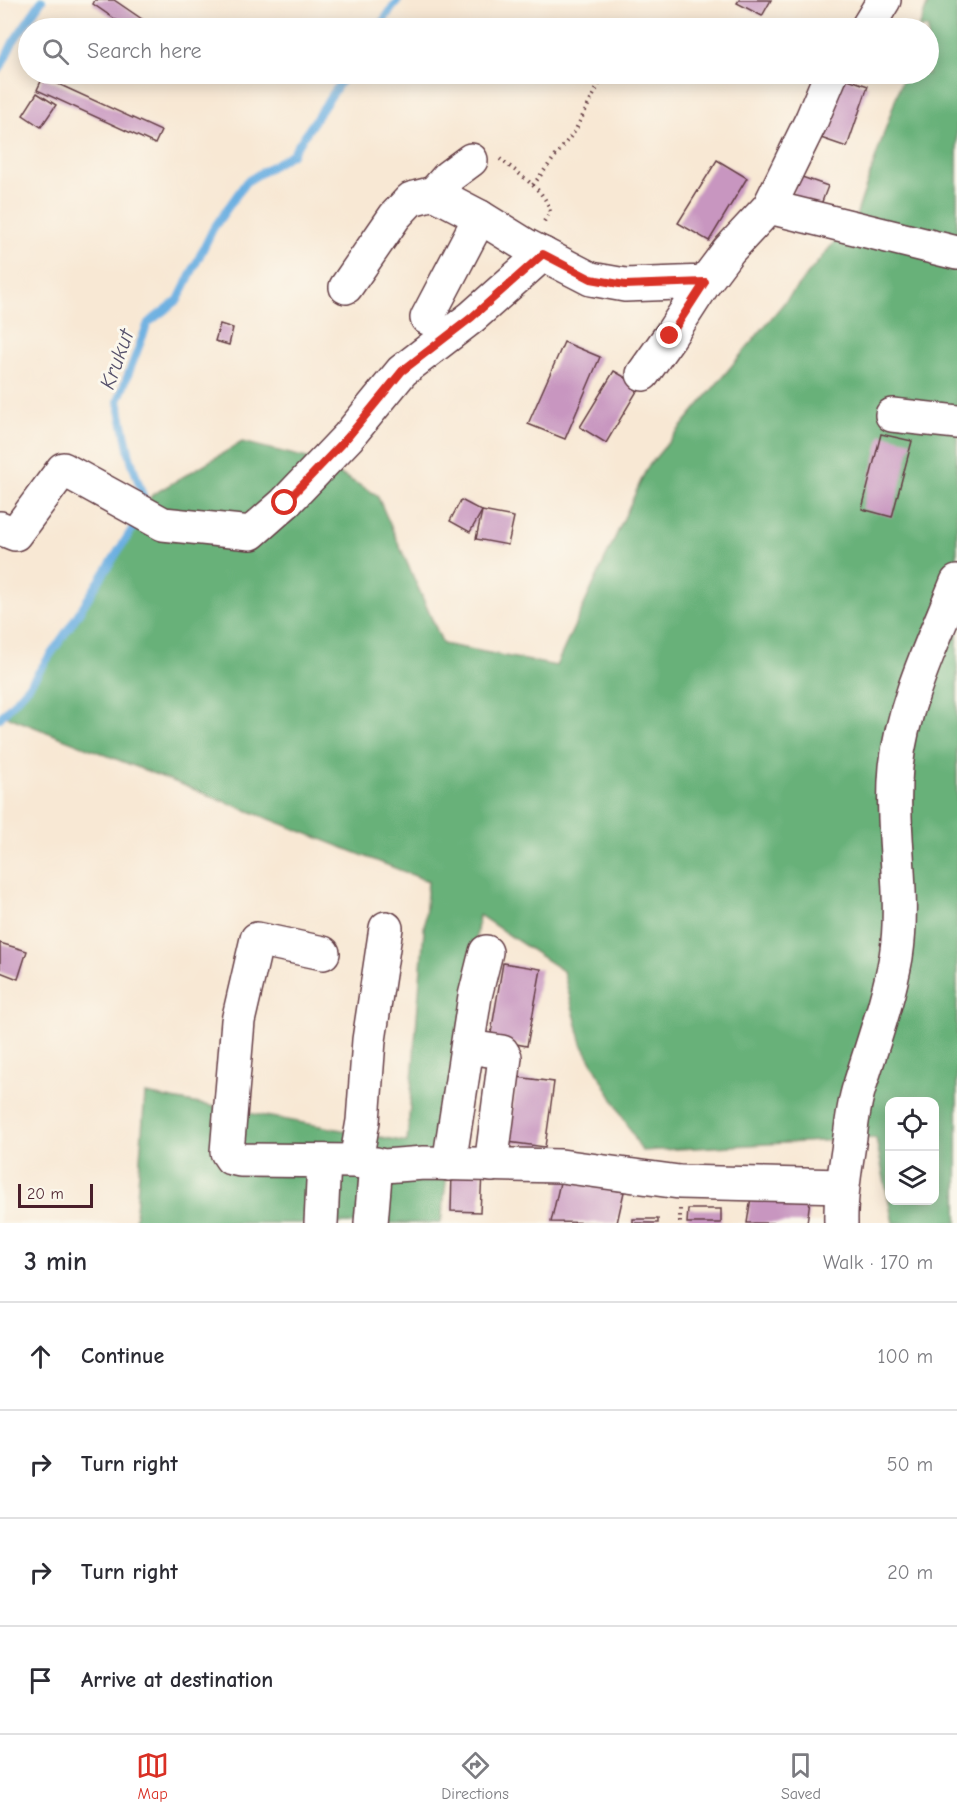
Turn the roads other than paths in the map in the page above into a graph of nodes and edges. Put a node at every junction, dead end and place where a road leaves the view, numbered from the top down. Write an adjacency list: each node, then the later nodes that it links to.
1 (884, 0): 2 (street)
2 (873, 18)
3 (827, 84): 6 (street)
4 (485, 159): 5 (street)
5 (434, 193): 7 (street); 11 (street)
6 (769, 207): 9 (street); 10 (street)
7 (480, 217): 8 (street); 12 (street)
8 (535, 250): 10 (street); 16 (street)
9 (957, 253)
10 (705, 282): 13 (street)
11 (346, 287)
12 (427, 318)
13 (643, 374)
14 (892, 415): 15 (street)
15 (957, 422)
16 (0, 528)
17 (957, 582): 25 (street)
18 (386, 928): 22 (street)
19 (323, 952): 22 (street)
20 (486, 952): 23 (street)
21 (482, 1049): 24 (street)
22 (352, 1162): 23 (street); 26 (street); 27 (street)
23 (448, 1164): 24 (street)
24 (491, 1165): 25 (street)
25 (842, 1186): 28 (street)
26 (321, 1223)
27 (371, 1223)
28 (841, 1223)

